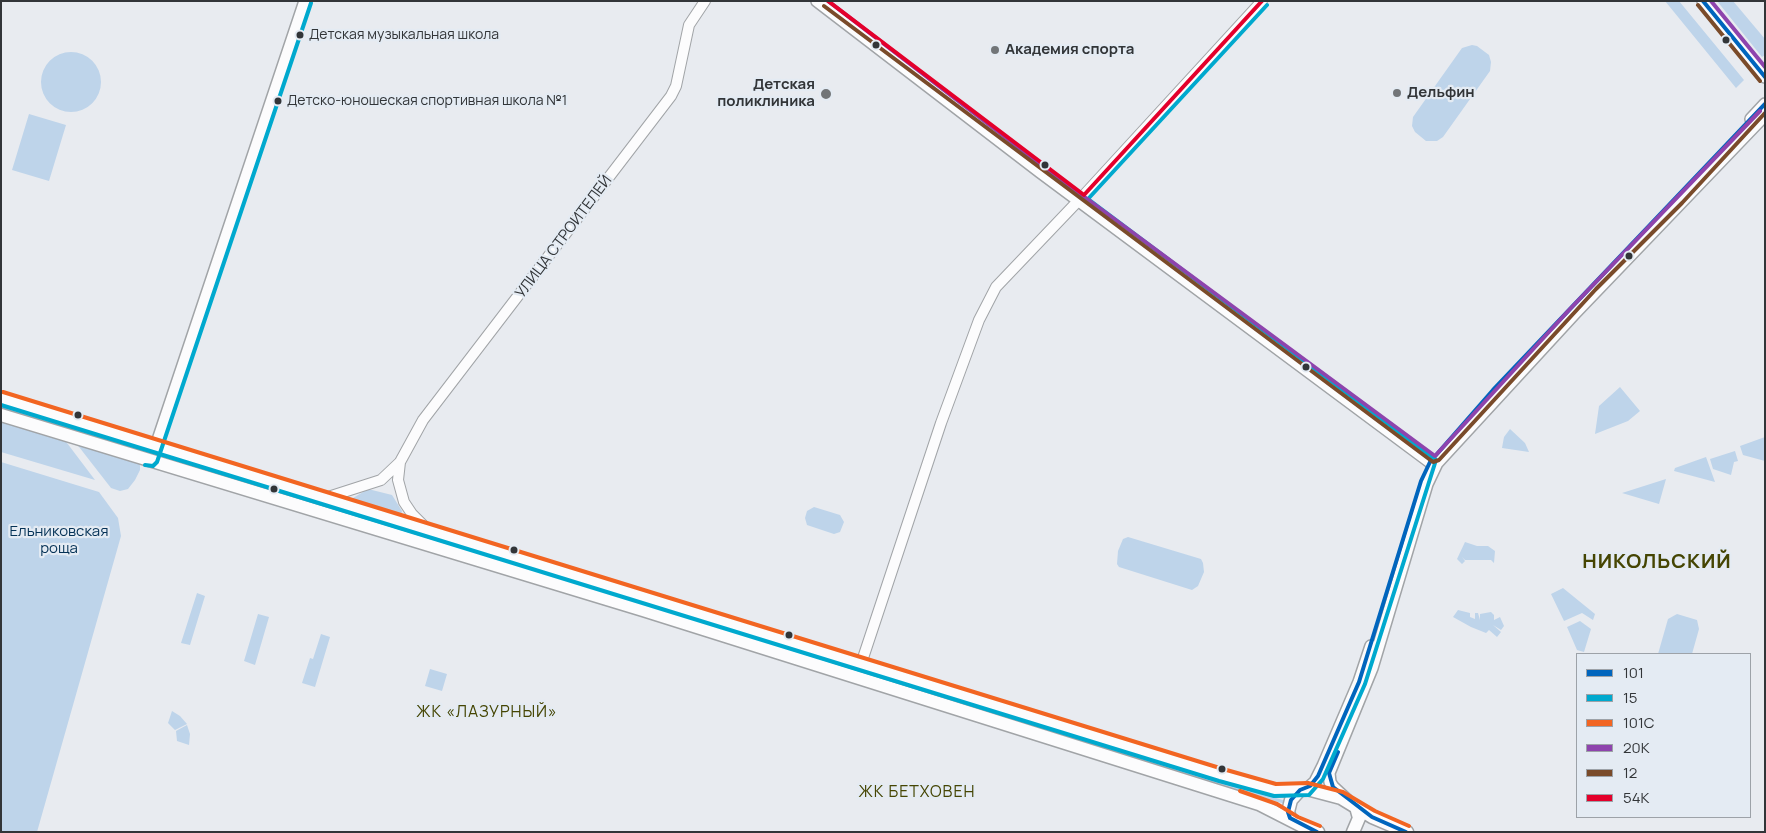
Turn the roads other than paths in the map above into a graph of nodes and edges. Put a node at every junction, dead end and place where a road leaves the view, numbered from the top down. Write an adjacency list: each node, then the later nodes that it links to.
1 (305, 1): 15 (main road)
2 (705, 1): 18 (street, УЛИЦА СТРОИТЕЛЕЙ)
3 (817, 1): 7 (main road)
4 (828, 1): 7 (main road)
5 (1262, 1): 11 (street)
6 (1703, 1): 8 (main road)
7 (908, 66): 11 (main road)
8 (1765, 77)
9 (1765, 104): 12 (main road)
10 (1765, 115): 12 (main road)
11 (1081, 197): 17 (main road); 26 (street)
12 (1584, 299): 17 (main road)
13 (1, 398): 15 (main road)
14 (1, 415): 16 (main road)
15 (156, 446): 16 (main road); 19 (main road)
16 (151, 460): 20 (main road)
17 (1434, 460): 25 (main road)
18 (400, 462): 21 (street, УЛИЦА СТРОИТЕЛЕЙ); 22 (street, УЛИЦА СТРОИТЕЛЕЙ)
19 (240, 472): 20 (main road); 21 (main road)
20 (235, 486): 24 (main road)
21 (325, 498): 22 (main road)
22 (429, 530): 23 (main road)
23 (647, 597): 24 (main road); 26 (main road)
24 (643, 610): 27 (main road)
25 (1385, 613): 30 (main road); 31 (main road)
26 (861, 664): 27 (main road); 28 (main road)
27 (857, 677): 29 (main road)
28 (1059, 725): 29 (main road); 30 (main road)
29 (1055, 739): 32 (main road)
30 (1303, 790): 31 (main road); 32 (main road)
31 (1354, 805): 34 (main road); 35 (main road)
32 (1290, 818): 33 (main road)
33 (1318, 832)
34 (1353, 832)
35 (1407, 832)

